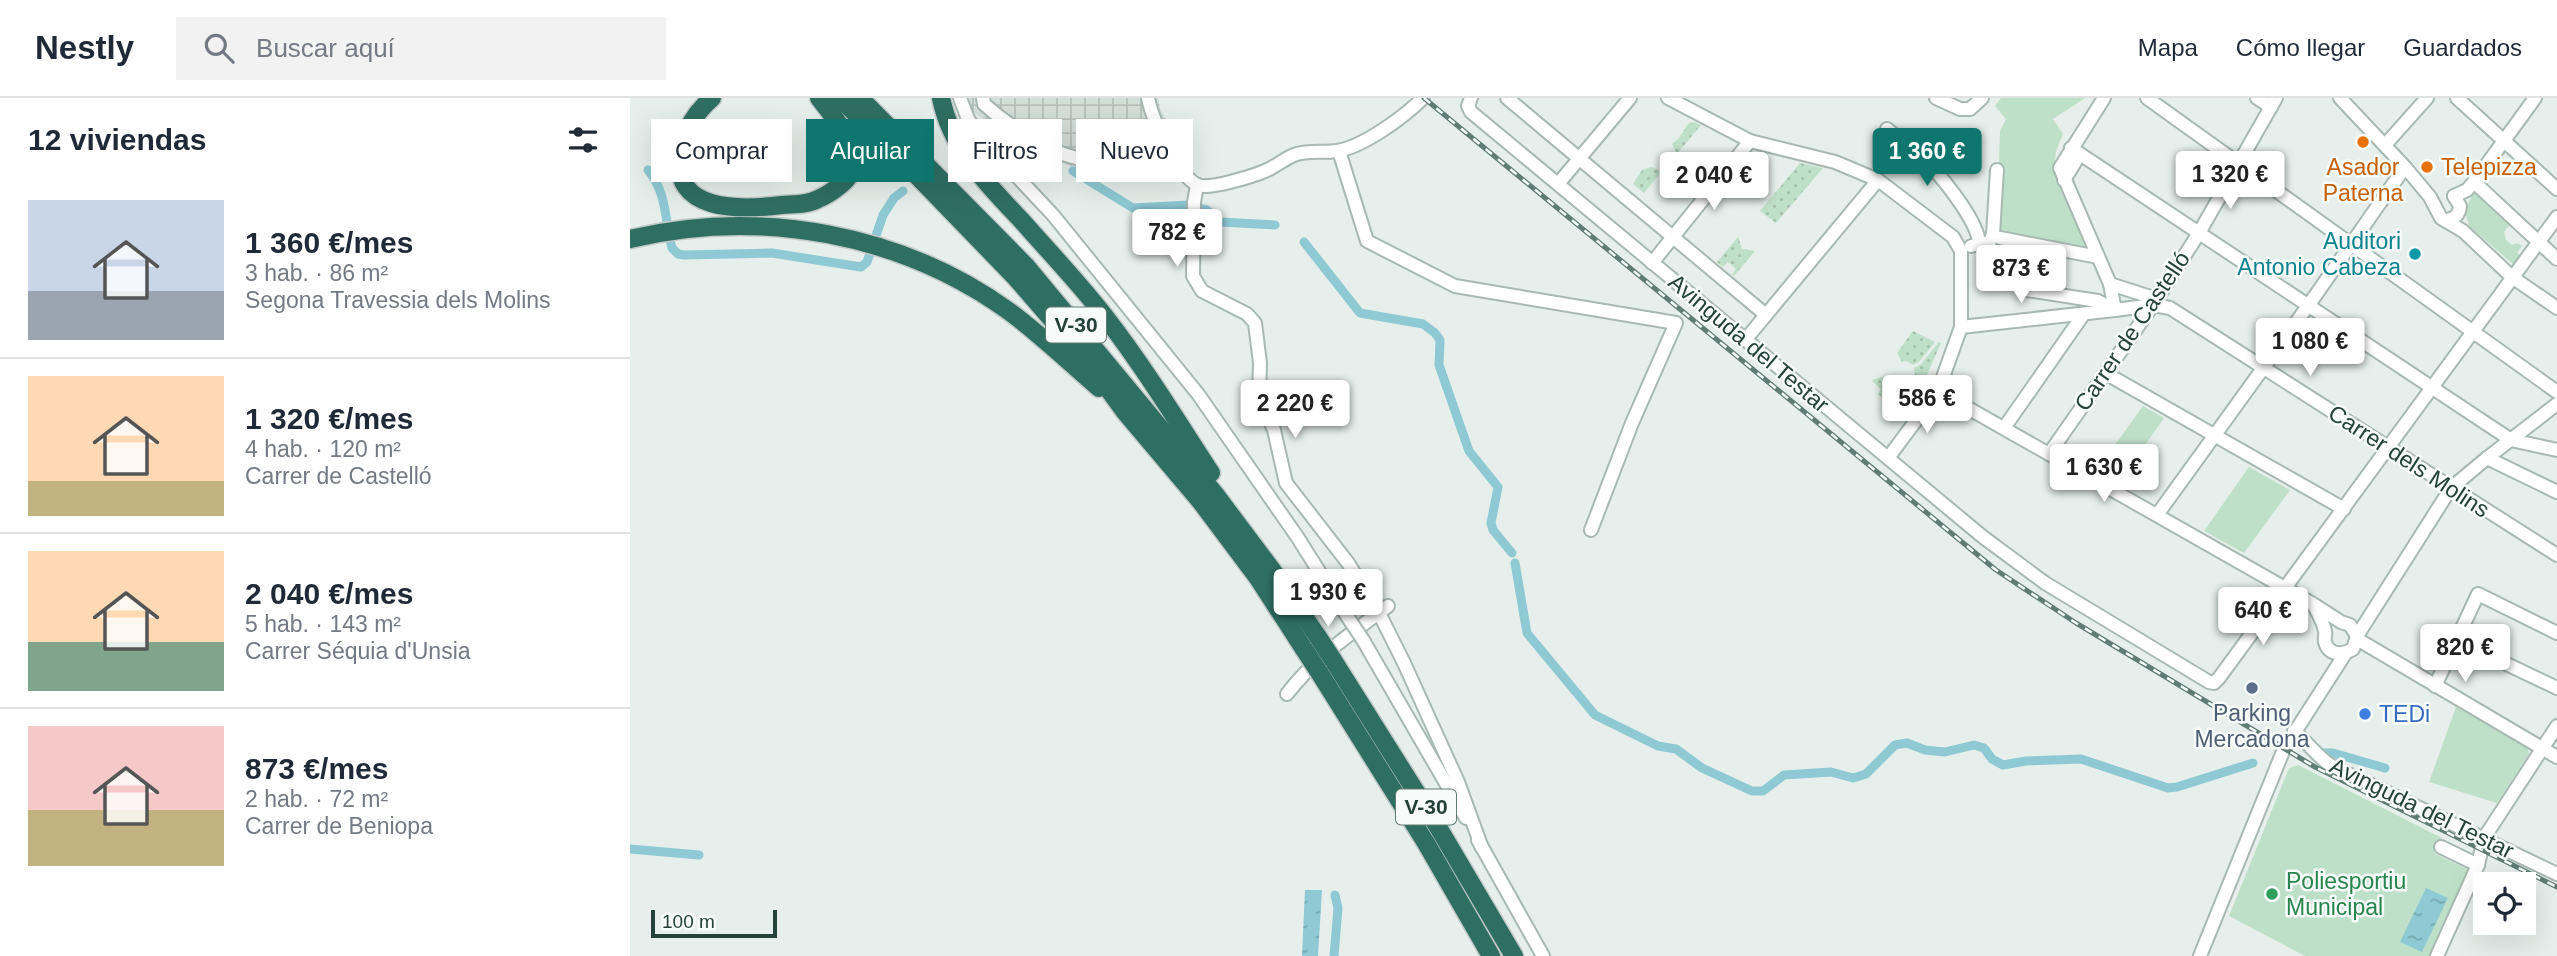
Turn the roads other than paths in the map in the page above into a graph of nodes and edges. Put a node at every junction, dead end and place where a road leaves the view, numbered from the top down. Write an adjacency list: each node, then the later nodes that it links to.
1 (712, 98): 2 (highway)
2 (819, 98)
3 (839, 98): 74 (highway, V-30)
4 (860, 98): 89 (highway, V-30)
5 (941, 98): 89 (highway)
6 (960, 98): 110 (street, bridge)
7 (983, 98): 31 (street)
8 (1148, 98): 24 (street)
9 (1423, 98): 29 (street)
10 (1507, 98): 32 (street)
11 (1630, 98): 32 (street)
12 (1668, 98): 26 (street)
13 (1936, 98): 14 (street)
14 (1982, 98)
15 (2104, 98): 30 (street)
16 (2147, 98): 33 (street)
17 (2257, 98): 23 (street)
18 (2340, 98): 28 (street)
19 (2427, 98): 28 (street)
20 (2457, 98): 27 (street)
21 (2535, 98): 27 (street)
22 (1470, 102): 39 (street, Avinguda del Testar)
23 (2274, 102): 33 (street, Carrer de Castelló)
24 (1157, 119)
25 (1887, 129): 50 (street)
26 (1750, 141): 37 (street); 47 (street)
27 (2504, 141): 38 (street); 41 (street)
28 (2389, 149): 34 (street); 42 (street)
29 (1339, 151): 40 (street); 87 (street)
30 (2076, 151): 45 (street); 53 (street)
31 (1076, 157)
32 (1578, 160): 39 (street); 47 (street)
33 (2238, 163): 45 (street, Carrer de Castelló); 51 (street)
34 (2405, 167): 42 (street); 51 (street)
35 (1997, 170): 50 (street)
36 (1193, 177): 40 (street)
37 (1878, 180): 52 (street); 63 (street)
38 (2474, 182): 42 (street); 49 (street)
39 (1558, 184): 55 (street, Avinguda del Testar)
40 (1202, 186): 92 (street)
41 (2557, 189)
42 (2444, 199): 43 (street); 43 (street)
43 (2454, 216): 57 (street)
44 (2557, 217): 49 (street)
45 (2199, 233): 59 (street, Carrer de Castelló); 60 (street)
46 (2000, 237): 53 (street)
47 (1673, 238): 55 (street); 63 (street)
48 (630, 239): 74 (highway)
49 (2539, 242): 54 (street); 57 (street)
50 (1979, 244): 52 (street)
51 (2351, 244): 60 (street); 66 (street)
52 (1961, 251): 65 (street)
53 (2098, 257): 58 (street)
54 (2557, 259)
55 (1652, 263): 67 (street, Avinguda del Testar)
56 (1995, 268): 62 (street, Carrer dels Molins)
57 (2512, 277): 61 (street); 66 (street)
58 (2110, 284): 59 (street, Carrer dels Molins); 62 (street)
59 (2155, 302): 62 (street, Carrer dels Molins); 68 (street, Carrer dels Molins); 69 (street, Carrer de Castelló)
60 (2308, 306): 68 (street); 70 (street)
61 (2557, 308)
62 (2115, 310): 64 (street)
63 (1766, 315): 67 (street)
64 (2084, 315): 65 (street); 75 (street)
65 (1961, 327): 71 (street)
66 (2473, 332): 70 (street); 72 (street)
67 (1746, 339): 81 (street, Avinguda del Testar)
68 (2263, 368): 76 (street); 78 (street, Carrer dels Molins)
69 (2105, 373): 76 (street); 80 (street, Carrer de Castelló)
70 (2432, 387): 77 (street); 78 (street)
71 (1938, 391): 75 (street); 81 (street)
72 (2557, 392)
73 (2557, 404): 77 (street)
74 (1125, 412): 97 (highway, V-30)
75 (2004, 428): 80 (street)
76 (2214, 435): 85 (street); 86 (street)
77 (2511, 440): 79 (street); 82 (street)
78 (2389, 448): 83 (street, Carrer dels Molins); 85 (street)
79 (2557, 450)
80 (2049, 454): 86 (street)
81 (1888, 458): 90 (street, Avinguda del Testar)
82 (2487, 458): 83 (street); 84 (street)
83 (2451, 488): 88 (street, Carrer dels Molins); 93 (street)
84 (2557, 492)
85 (2344, 509): 90 (street)
86 (2157, 515): 90 (street)
87 (1591, 530)
88 (2557, 555)
89 (1272, 570): 97 (highway, V-30)
90 (2286, 589): 91 (street)
91 (2314, 604): 93 (street); 94 (street)
92 (1384, 609): 103 (street); 110 (street)
93 (2351, 630): 94 (street); 99 (street); 101 (street)
94 (2326, 633): 98 (street)
95 (2557, 633): 96 (street)
96 (2456, 640): 101 (street); 102 (street)
97 (1311, 643): 113 (highway, V-30, bridge); 114 (highway, V-30, bridge)
98 (2329, 649): 99 (street); 100 (street)
99 (2345, 654): 100 (street)
100 (2328, 681): 105 (street)
101 (2435, 686): 106 (street)
102 (2557, 688)
103 (1287, 694)
104 (2557, 726): 106 (street)
105 (2294, 732): 108 (street, Avinguda del Testar); 116 (street)
106 (2543, 748): 107 (street); 108 (street)
107 (2557, 757)
108 (2484, 838): 111 (street); 112 (street, Avinguda del Testar)
109 (2441, 847): 111 (street)
110 (1482, 848): 115 (street)
111 (2477, 865): 117 (street)
112 (2557, 874)
113 (1491, 956)
114 (1514, 956)
115 (1543, 956)
116 (2200, 956)
117 (2437, 956)

